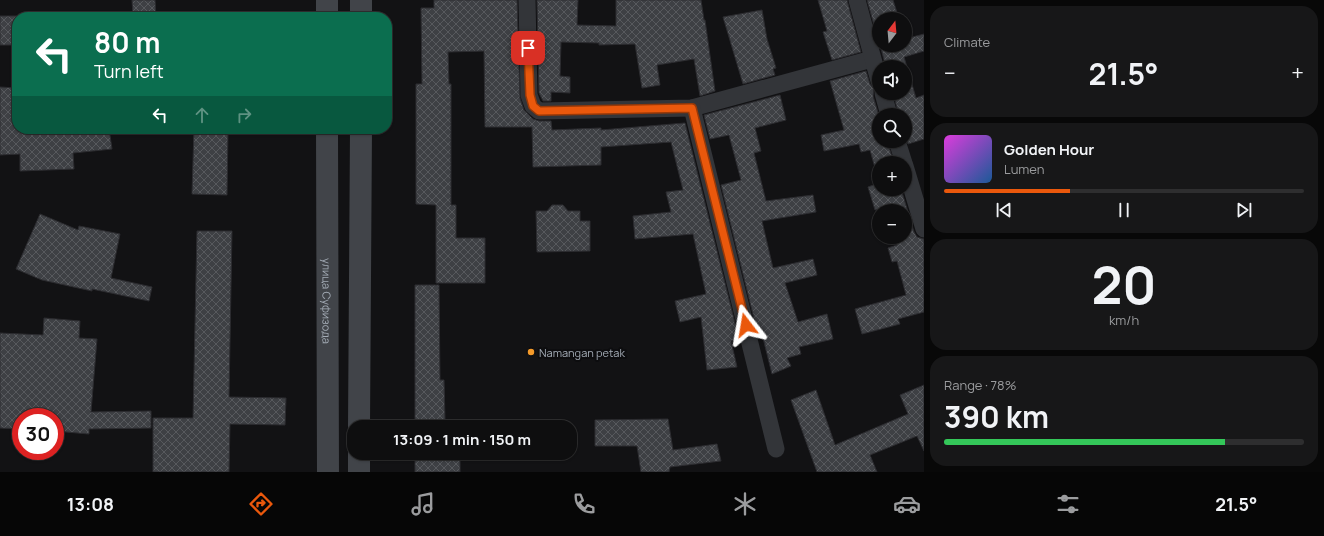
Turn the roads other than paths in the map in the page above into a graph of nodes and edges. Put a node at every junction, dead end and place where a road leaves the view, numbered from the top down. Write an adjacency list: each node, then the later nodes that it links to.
1 (327, 0): 5 (main road)
2 (362, 0): 6 (main road)
3 (527, 0): 8 (street)
4 (856, 0): 7 (street)
5 (327, 12)
6 (361, 12)
7 (872, 59): 8 (street)
8 (692, 108): 14 (street)
9 (327, 134): 16 (main road, улица Суфизода)
10 (361, 134): 13 (main road)
11 (912, 189): 12 (street)
12 (924, 229)
13 (359, 420)
14 (776, 449)
15 (359, 460): 17 (main road)
16 (328, 472)
17 (359, 472)

